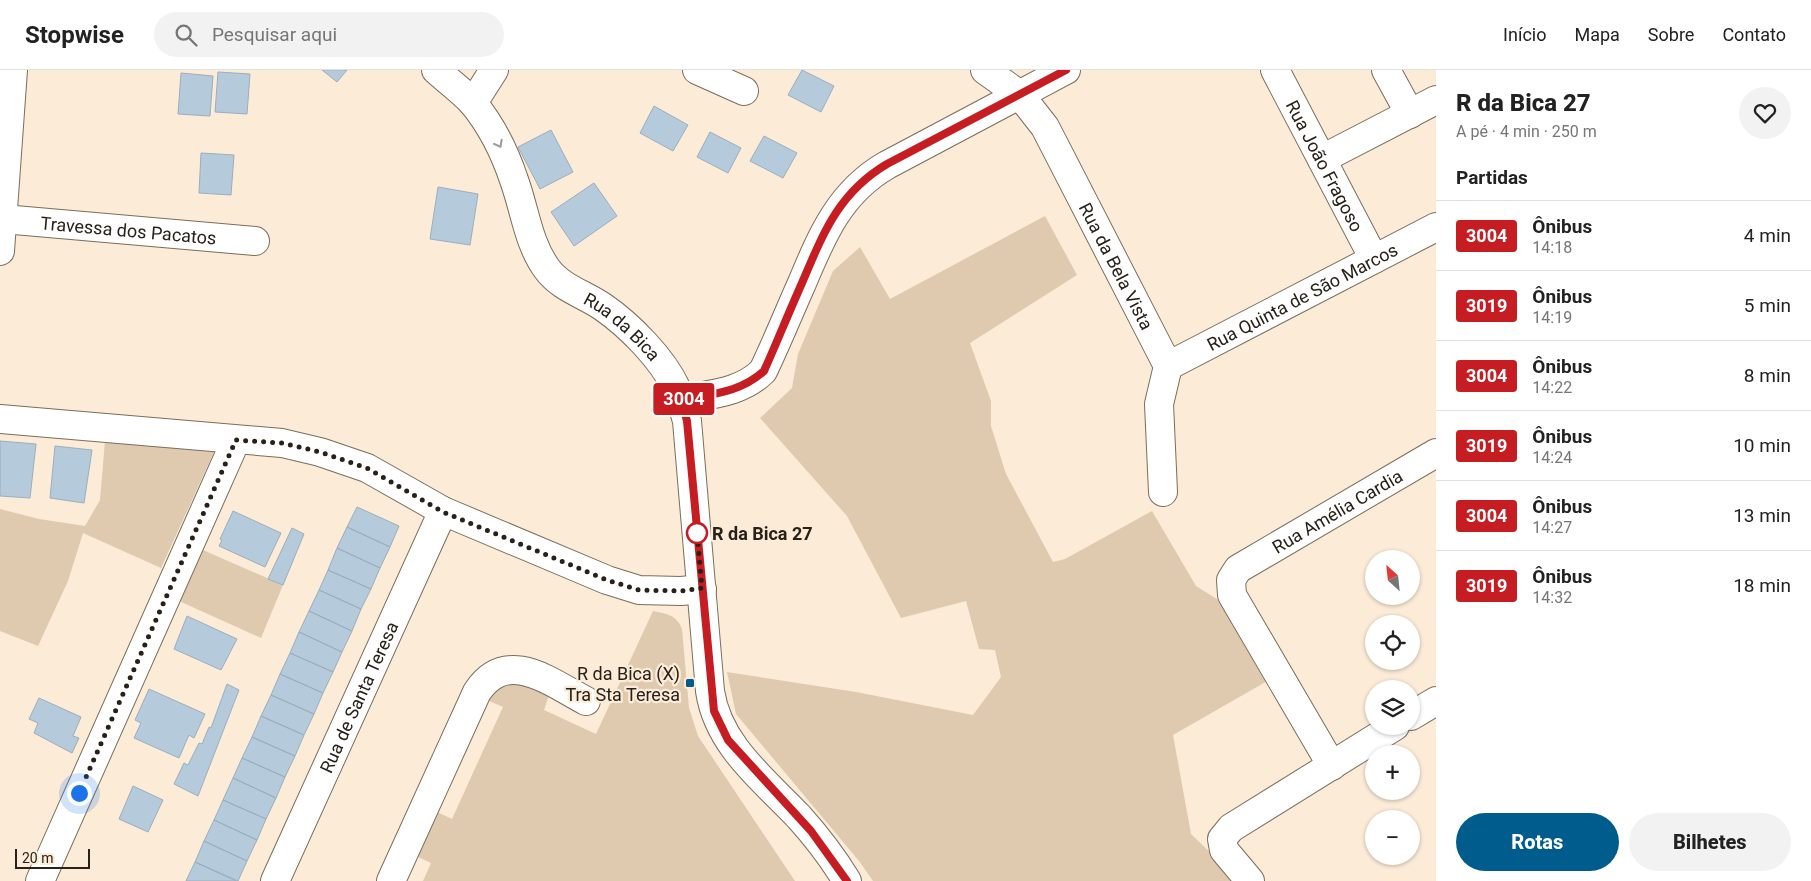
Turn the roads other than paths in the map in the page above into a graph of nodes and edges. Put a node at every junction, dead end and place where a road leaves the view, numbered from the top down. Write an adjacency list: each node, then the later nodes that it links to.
1 (13, 70): 15 (street)
2 (436, 70): 12 (street, Rua da Bica)
3 (494, 70): 12 (street)
4 (697, 70): 9 (street)
5 (985, 70): 10 (street, Rua da Bela Vista)
6 (1066, 70): 10 (street)
7 (1275, 70): 14 (street, Rua João Fragoso)
8 (1386, 70): 13 (street)
9 (744, 91)
10 (1020, 95): 20 (street, Rua da Bela Vista); 21 (street)
11 (1436, 100): 13 (street)
12 (473, 103): 21 (street, Rua da Bica, one-way to 21)
13 (1410, 114): 14 (street)
14 (1322, 159): 19 (street, Rua João Fragoso)
15 (3, 219): 17 (street, Travessa dos Pacatos); 18 (street)
16 (1436, 227): 19 (street, Rua Quinta de São Marcos)
17 (256, 241)
18 (0, 251)
19 (1374, 259): 20 (street, Rua Quinta de São Marcos)
20 (1168, 366): 25 (street)
21 (681, 400): 27 (street, Rua da Bica)
22 (0, 419): 23 (street)
23 (236, 440): 26 (street); 33 (street)
24 (1436, 453): 32 (street, Rua Amélia Cardia)
25 (1163, 492)
26 (443, 512): 27 (street); 34 (street, Rua de Santa Teresa)
27 (702, 588): 36 (street, Rua da Bica)
28 (586, 701): 35 (street)
29 (1436, 701): 30 (street)
30 (1420, 711)
31 (1381, 735): 32 (street)
32 (1332, 766): 37 (street)
33 (40, 881)
34 (275, 881)
35 (391, 881)
36 (847, 881)
37 (1250, 881)

